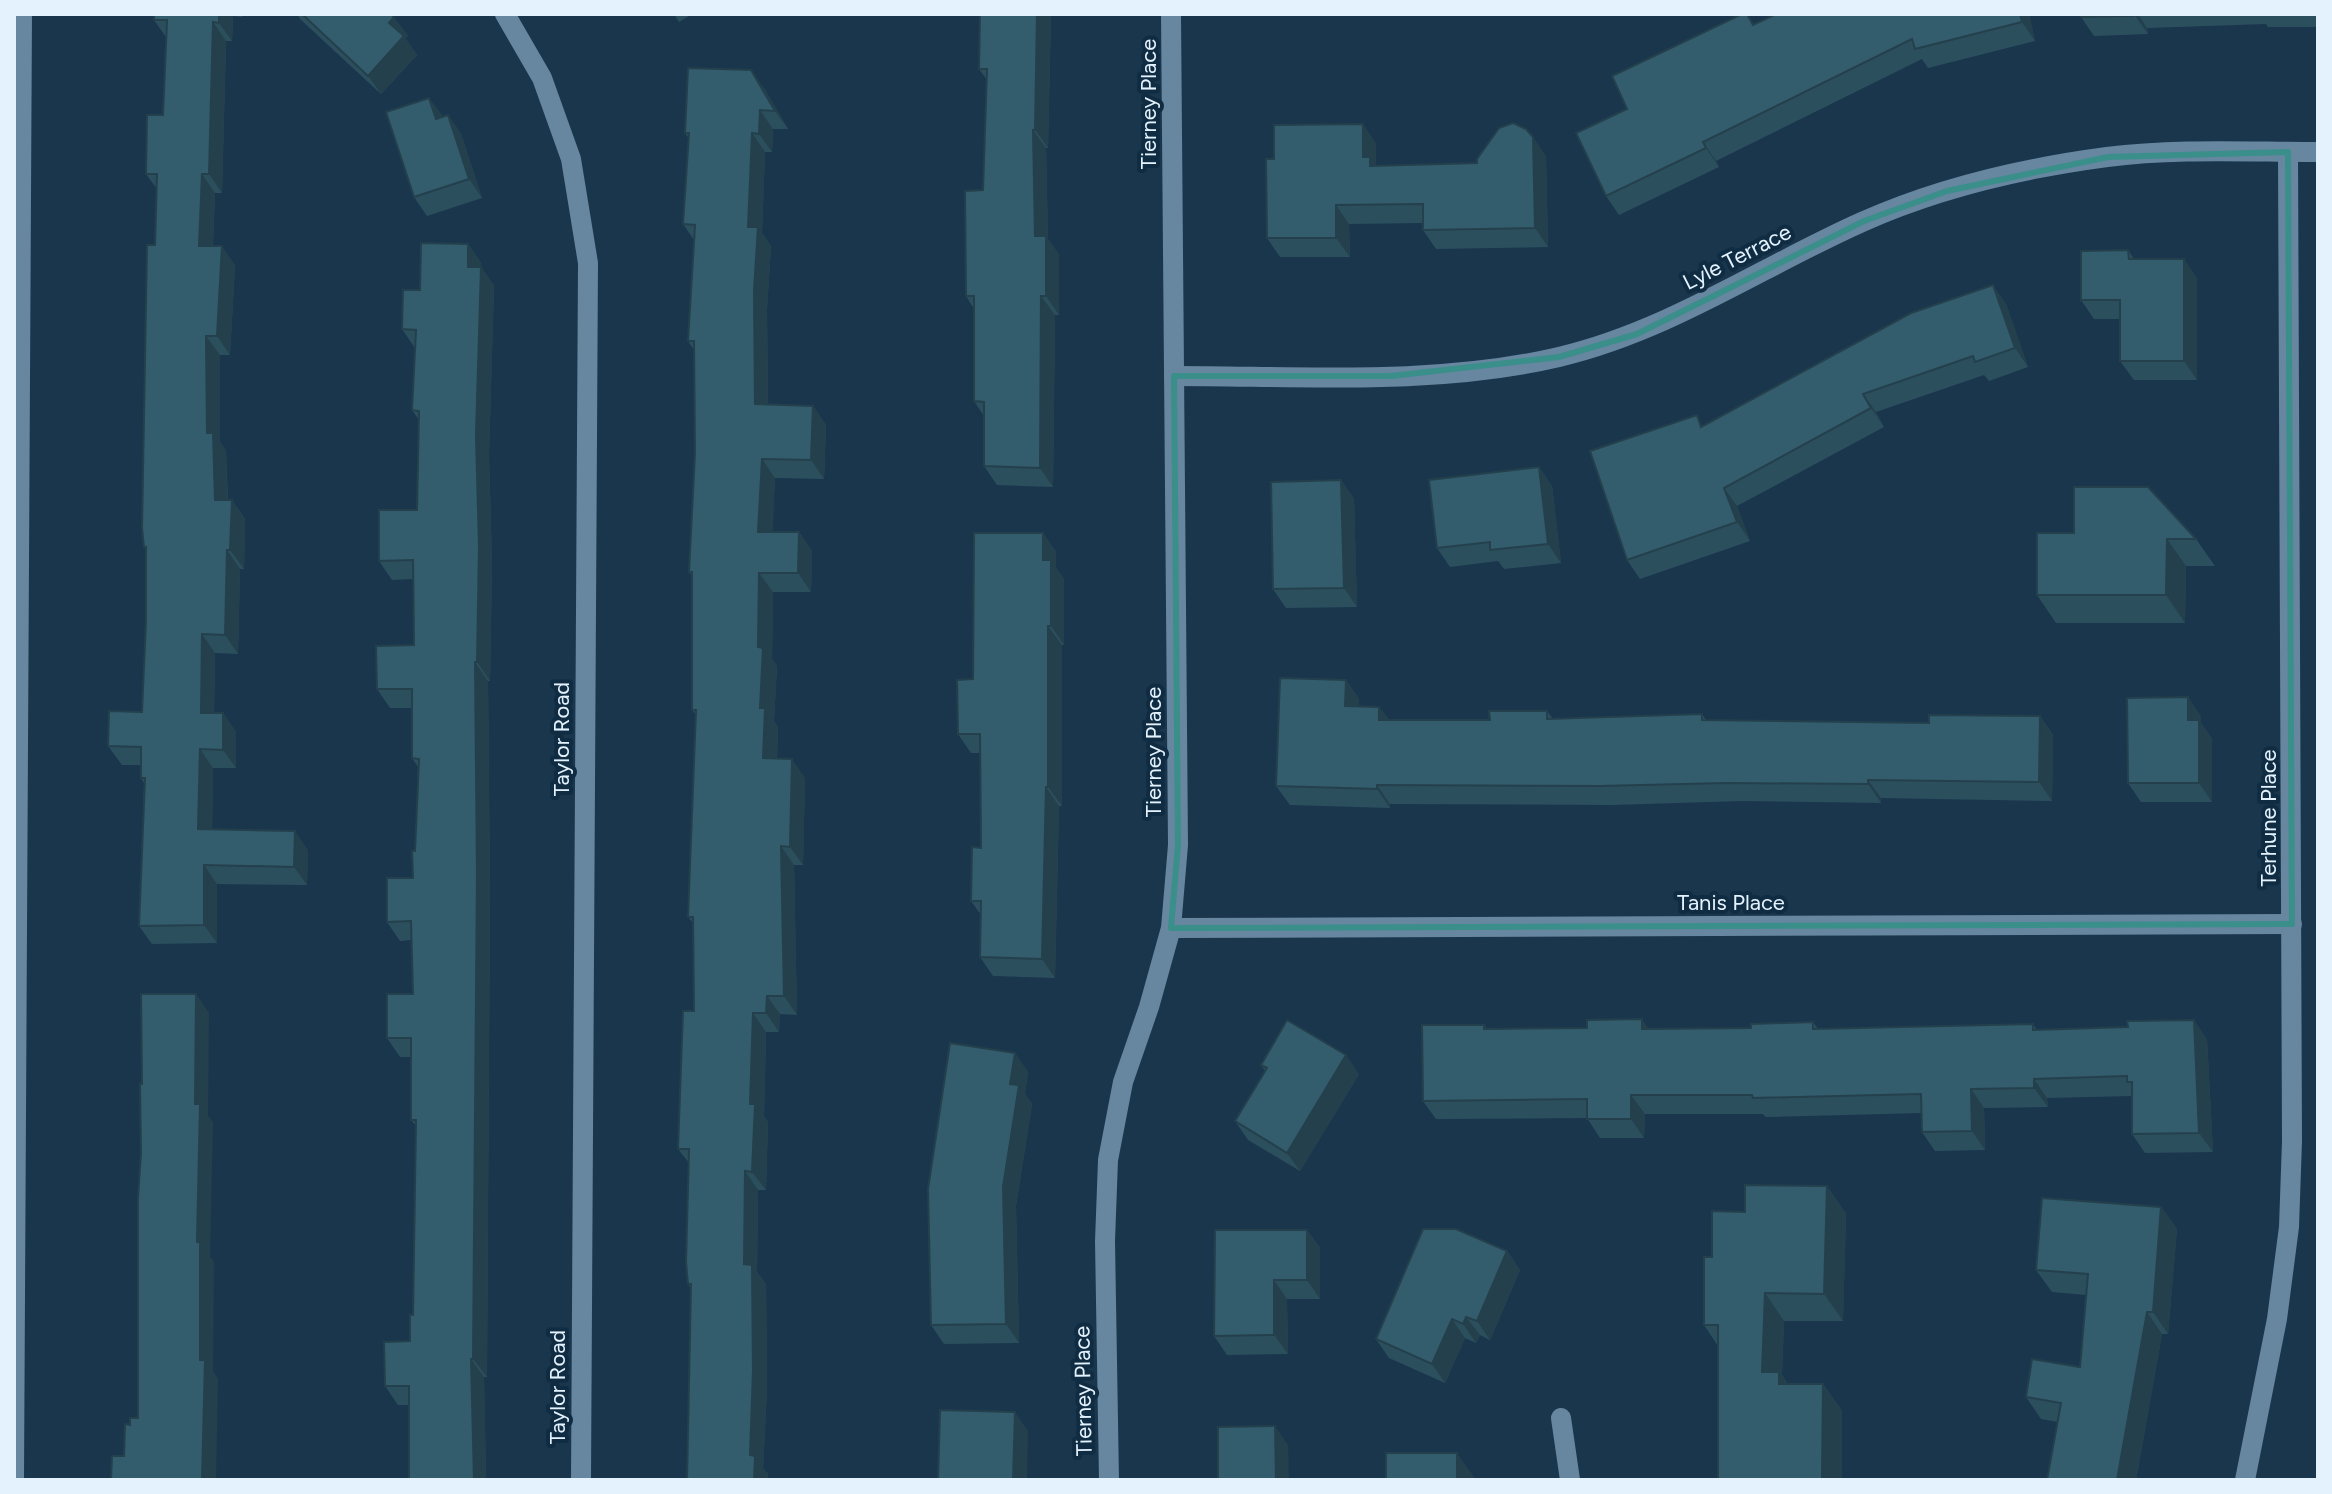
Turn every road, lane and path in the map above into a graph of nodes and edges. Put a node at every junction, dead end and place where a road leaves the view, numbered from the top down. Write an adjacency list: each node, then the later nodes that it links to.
1 (22, 14): 7 (street)
2 (505, 14): 13 (street, Taylor Road)
3 (1171, 14): 6 (street, Tierney Place)
4 (2288, 152): 5 (street, Lyle Terrace); 6 (street, Lyle Terrace); 8 (street, Terhune Place)
5 (2318, 152)
6 (1174, 376): 9 (street, Tierney Place)
7 (17, 485): 10 (street)
8 (2292, 924): 9 (street, Tanis Place); 16 (street, Terhune Place)
9 (1171, 928): 14 (street, Tierney Place)
10 (15, 1035): 12 (street)
11 (1561, 1418): 15 (street)
12 (14, 1480)
13 (581, 1480)
14 (1109, 1480)
15 (1570, 1480)
16 (2245, 1480)

